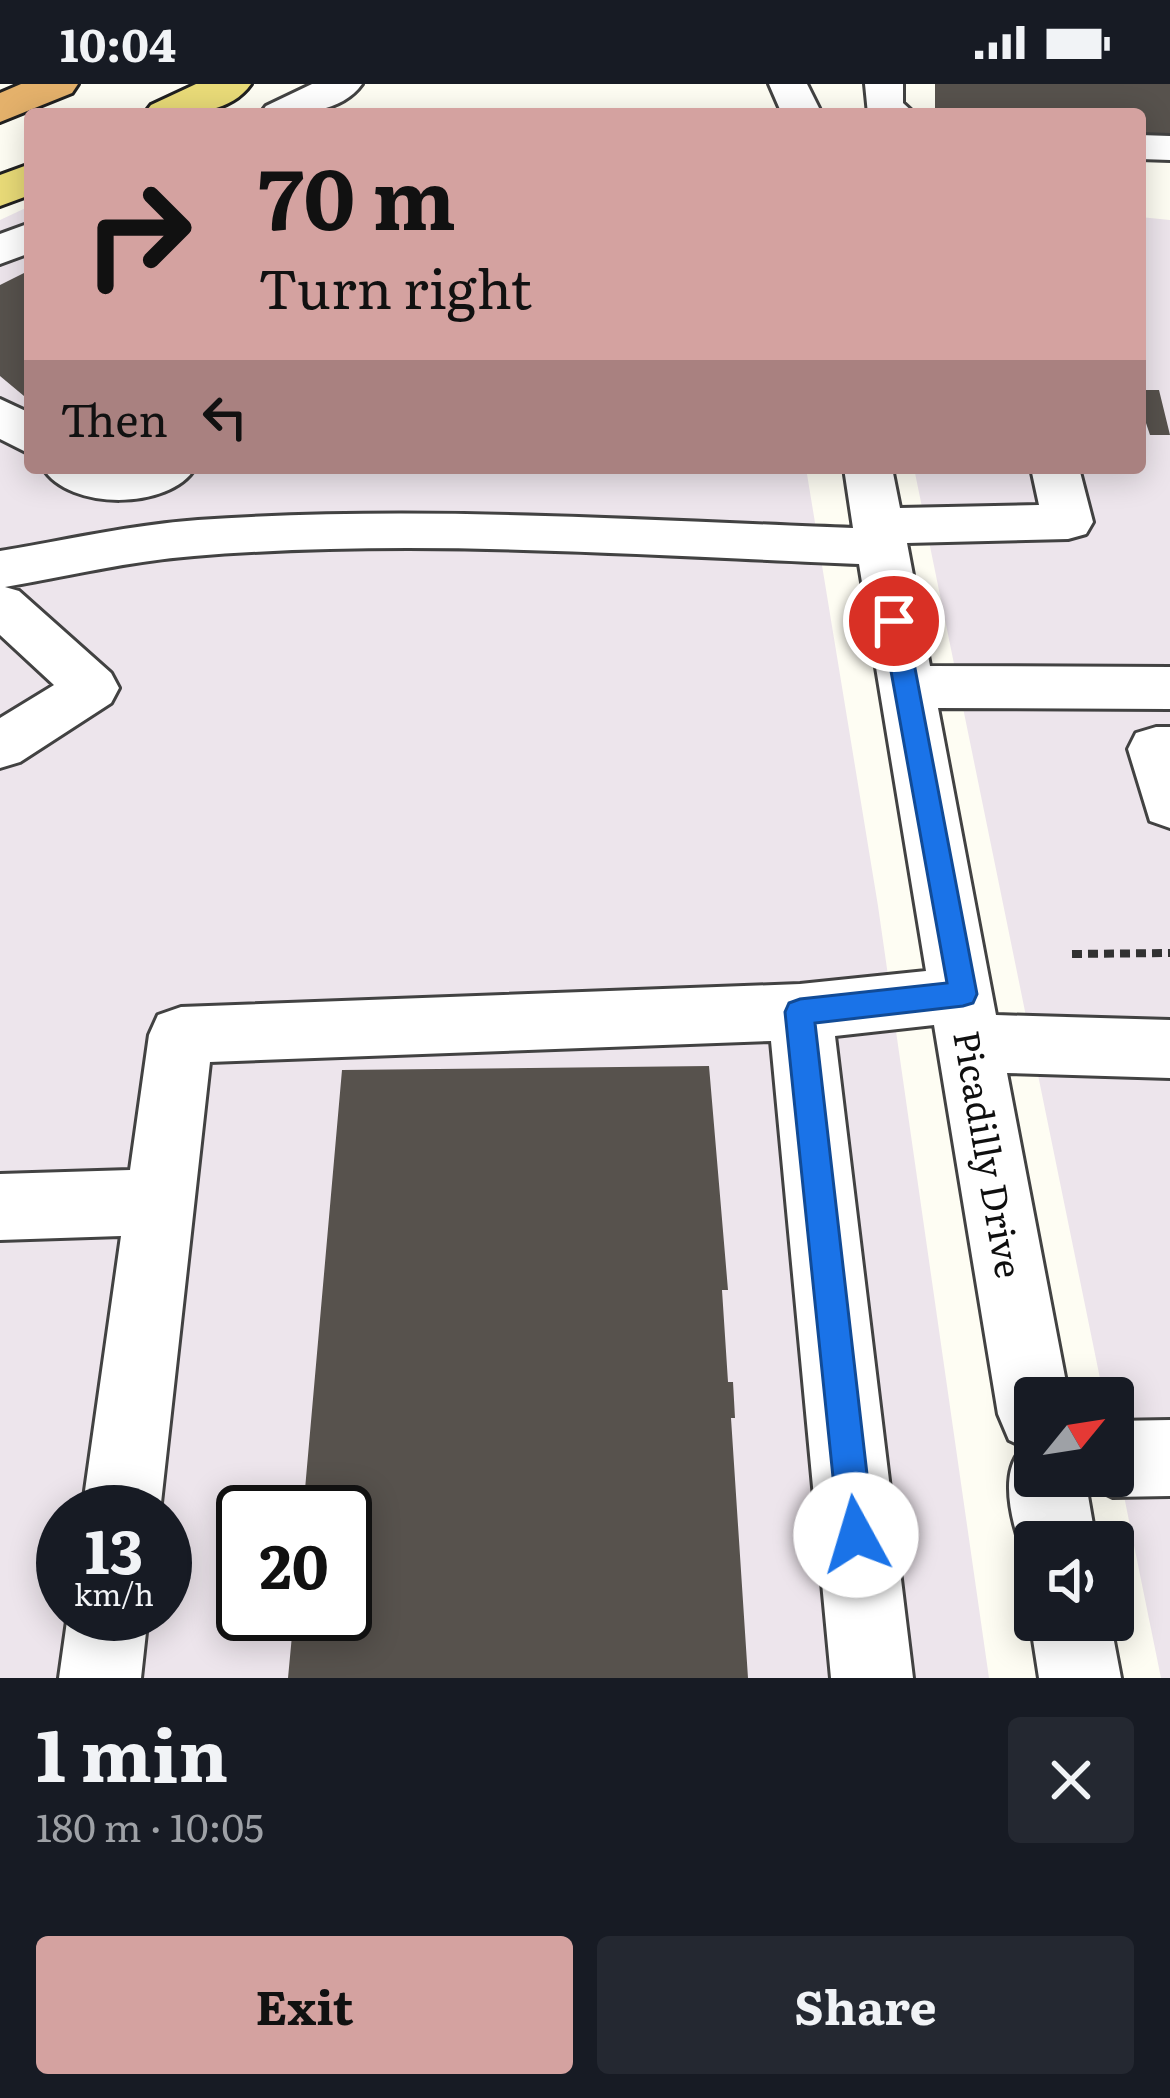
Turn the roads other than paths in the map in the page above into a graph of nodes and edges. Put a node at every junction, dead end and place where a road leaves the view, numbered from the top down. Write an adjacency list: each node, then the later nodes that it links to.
1 (57, 84): 6 (highway)
2 (230, 84): 4 (main road)
3 (343, 84): 5 (street)
4 (179, 108)
5 (293, 108)
6 (0, 110)
7 (0, 414): 8 (street)
8 (24, 433)
9 (75, 474): 10 (street)
10 (156, 474)
11 (869, 474): 13 (street, Picadilly Drive)
12 (1056, 474): 13 (street)
13 (880, 537): 14 (street); 16 (street, Picadilly Drive)
14 (0, 569)
15 (0, 604): 18 (street)
16 (908, 688): 17 (street); 22 (street, Picadilly Drive)
17 (1170, 688)
18 (0, 746)
19 (1170, 749): 20 (street)
20 (1170, 805)
21 (800, 1012): 22 (street); 24 (street); 33 (street)
22 (967, 1018): 23 (street); 26 (street, Picadilly Drive)
23 (1170, 1049)
24 (160, 1202): 25 (street); 29 (street)
25 (0, 1207)
26 (1029, 1377)
27 (1170, 1458): 28 (street)
28 (1134, 1459)
29 (124, 1485)
30 (105, 1641): 32 (street)
31 (1074, 1641): 34 (street)
32 (100, 1678)
33 (872, 1678)
34 (1080, 1678)

